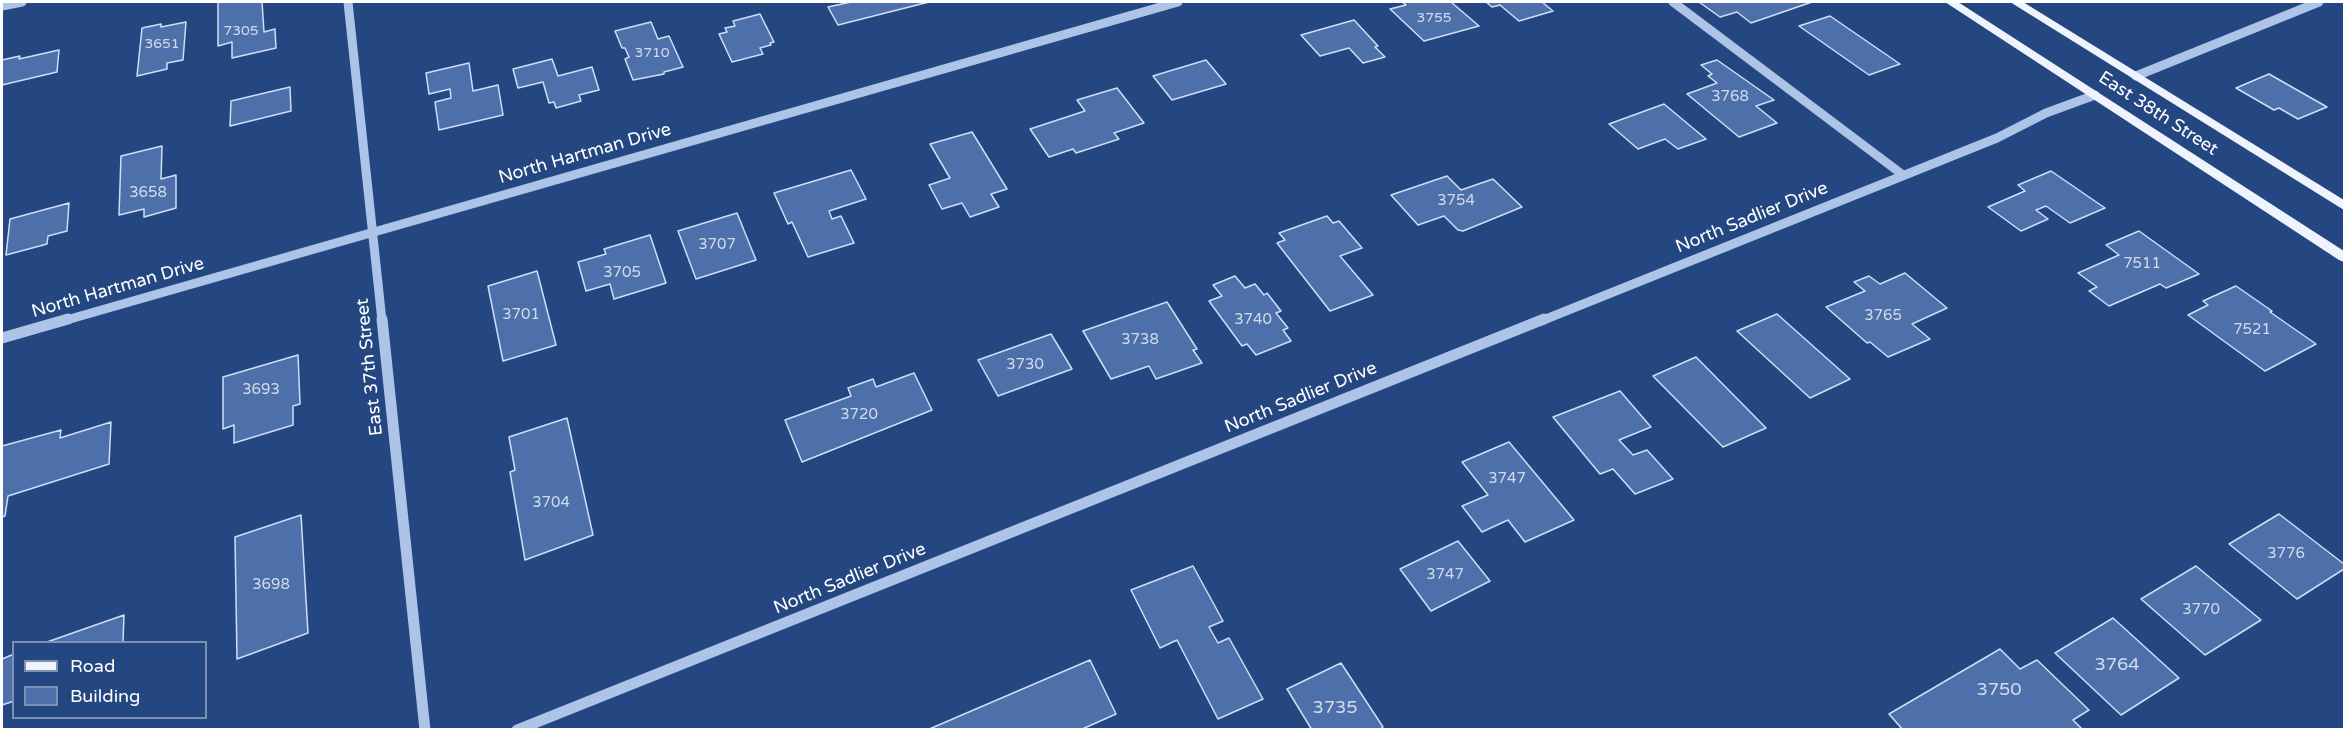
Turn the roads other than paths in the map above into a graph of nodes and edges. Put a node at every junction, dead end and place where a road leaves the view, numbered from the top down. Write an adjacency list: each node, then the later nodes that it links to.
1 (22, 2): 8 (street)
2 (348, 2): 13 (street, East 37th Street)
3 (1178, 2): 13 (street, North Hartman Drive)
4 (1673, 2): 11 (street)
5 (1951, 2): 10 (main road, East 38th Street)
6 (2016, 2): 9 (main road, East 38th Street)
7 (2319, 2): 9 (street)
8 (2, 6)
9 (2136, 76): 12 (main road, East 38th Street)
10 (2095, 95): 11 (street, North Sadlier Drive); 14 (main road, East 38th Street)
11 (1903, 176): 17 (street, North Sadlier Drive)
12 (2344, 206)
13 (372, 232): 15 (street, North Hartman Drive); 16 (street, East 37th Street)
14 (2344, 257)
15 (2, 338)
16 (425, 729)
17 (518, 729)

